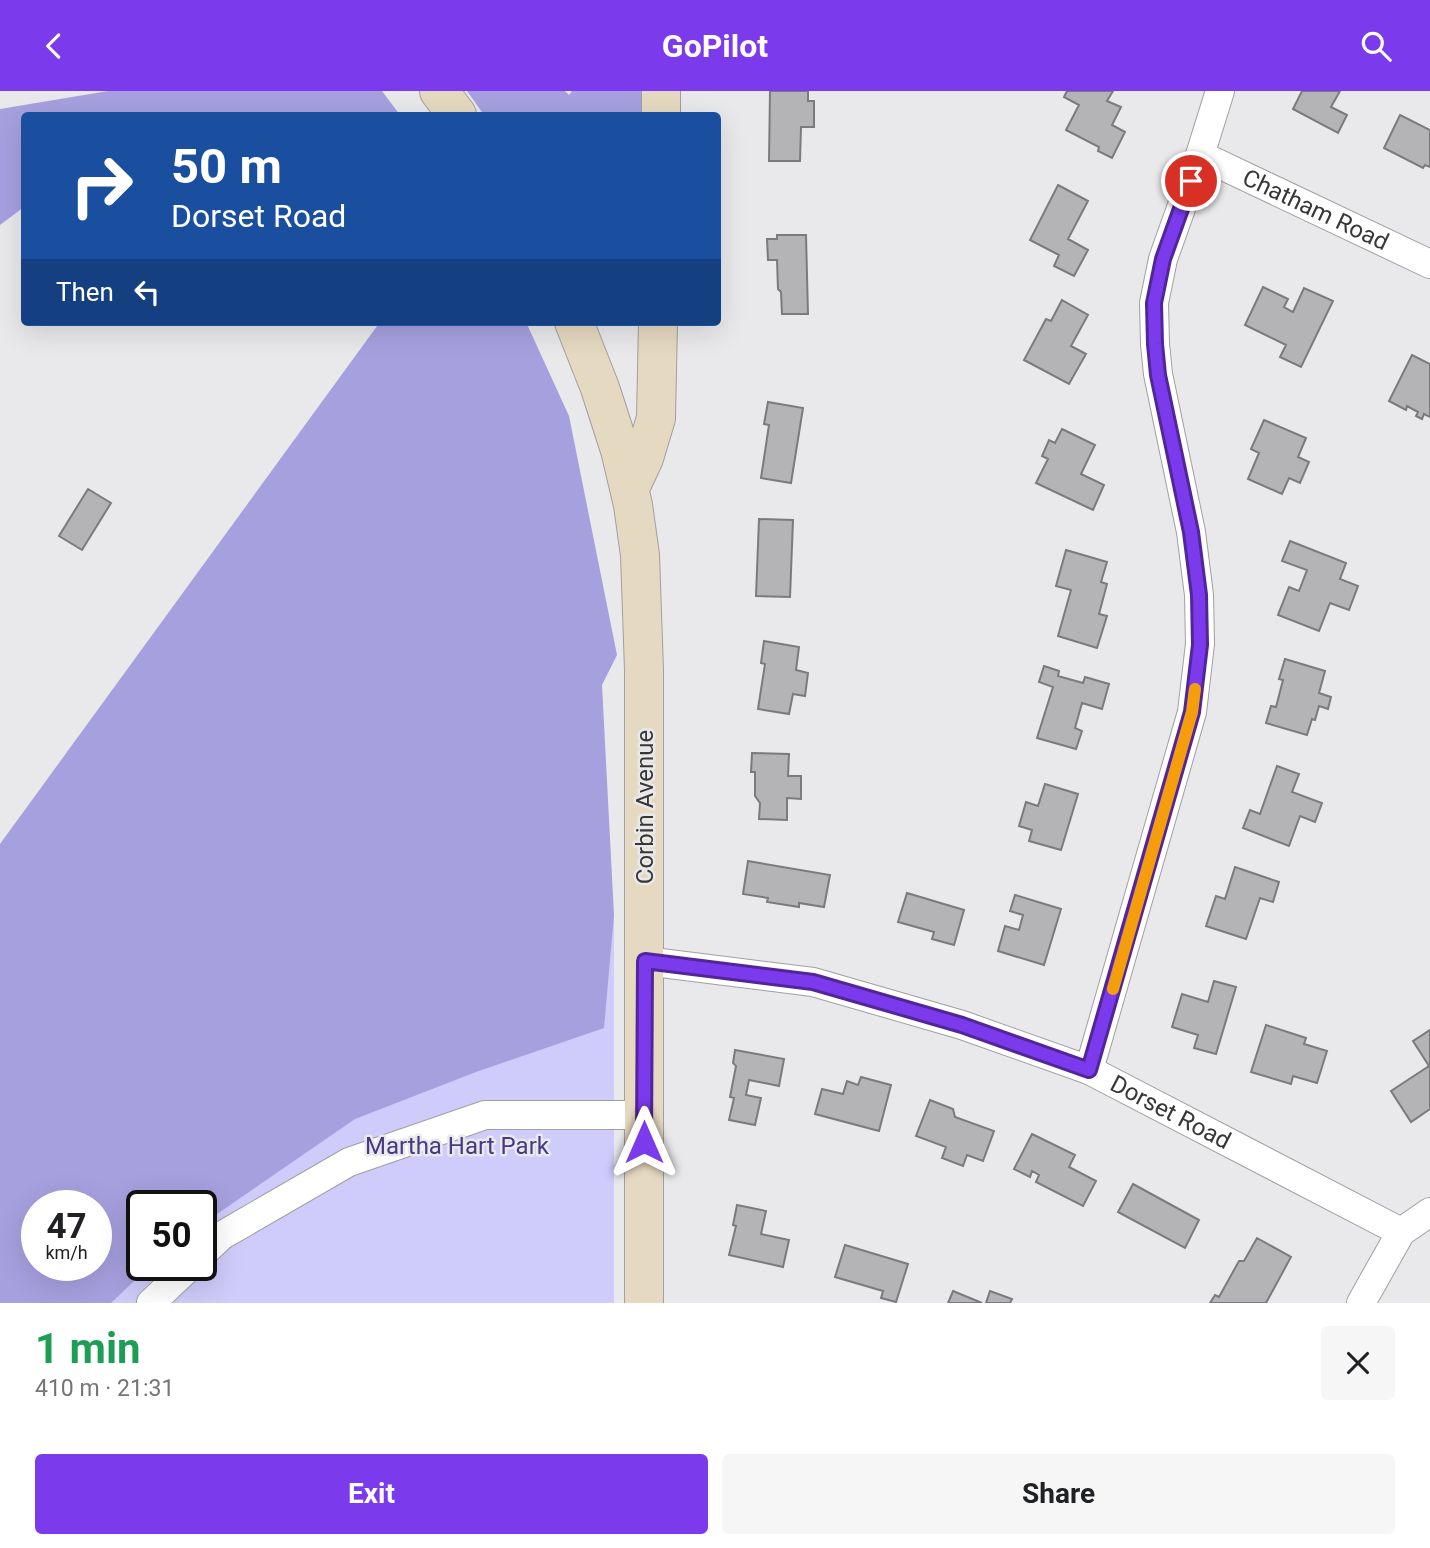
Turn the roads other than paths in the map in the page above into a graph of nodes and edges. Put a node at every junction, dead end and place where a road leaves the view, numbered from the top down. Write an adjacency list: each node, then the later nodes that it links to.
1 (439, 91): 4 (main road)
2 (662, 91): 5 (main road)
3 (1220, 91): 6 (street)
4 (455, 112)
5 (661, 112)
6 (1200, 155): 7 (street, Chatham Road); 12 (street)
7 (1430, 264)
8 (576, 326): 10 (main road, Corbin Avenue)
9 (658, 326): 10 (main road)
10 (629, 488): 11 (main road, Corbin Avenue)
11 (645, 961): 12 (street, Dorset Road); 13 (main road, Corbin Avenue)
12 (1089, 1070): 15 (street, Dorset Road)
13 (644, 1115): 16 (street); 19 (main road, Corbin Avenue)
14 (1430, 1212): 15 (street)
15 (1401, 1232): 20 (street)
16 (217, 1240)
17 (174, 1281): 18 (street)
18 (151, 1303)
19 (644, 1303)
20 (1361, 1303)

